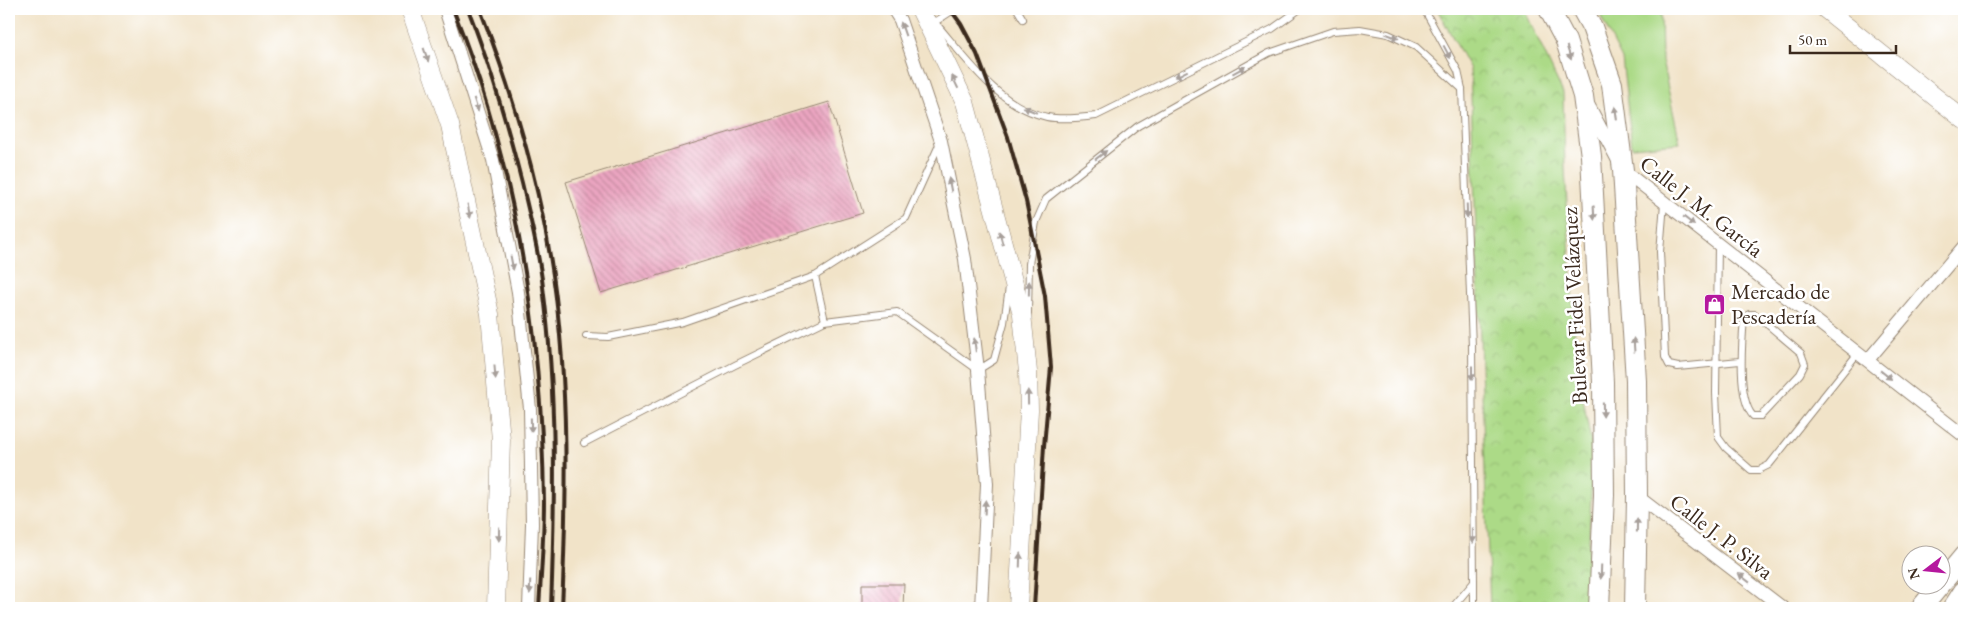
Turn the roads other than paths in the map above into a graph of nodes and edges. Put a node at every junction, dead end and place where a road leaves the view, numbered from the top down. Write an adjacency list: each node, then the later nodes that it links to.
1 (410, 9): 40 (street, one-way to 40)
2 (445, 9): 41 (street, one-way to 41)
3 (893, 9): 18 (street, one-way to 3)
4 (920, 9): 23 (street, one-way to 4)
5 (924, 9): 14 (lane)
6 (955, 9): 14 (lane)
7 (1017, 9): 13 (lane)
8 (1300, 9): 14 (lane, one-way to 14)
9 (1424, 9): 15 (lane, one-way to 15)
10 (1549, 9): 16 (main road, Bulevar Fidel Velázquez, one-way to 16)
11 (1582, 9): 19 (main road, one-way to 11)
12 (1825, 9): 17 (street)
13 (1023, 19)
14 (935, 22)
15 (1462, 89): 31 (lane, one-way to 15); 38 (lane, one-way to 38)
16 (1583, 96): 19 (street, Calle J. M. García); 33 (main road, Bulevar Fidel Velázquez, one-way to 33)
17 (1964, 120)
18 (941, 141): 24 (lane); 30 (street, one-way to 18)
19 (1623, 170): 20 (street, Calle J. M. García); 32 (main road, one-way to 19)
20 (1664, 202): 21 (street, Calle J. M. García, one-way to 21); 29 (lane)
21 (1718, 244): 27 (street, Calle J. M. García); 29 (lane)
22 (1964, 246): 27 (street)
23 (1011, 272): 30 (lane); 31 (street)
24 (815, 276): 25 (lane); 26 (lane)
25 (825, 321): 30 (lane); 35 (lane)
26 (586, 336)
27 (1863, 356): 29 (lane); 34 (street, Calle J. M. García, one-way to 34)
28 (1740, 361): 28 (lane); 29 (lane)
29 (1716, 364)
30 (978, 370): 42 (street, one-way to 30)
31 (1028, 372): 43 (street, one-way to 31)
32 (1636, 381): 33 (main road); 36 (main road)
33 (1602, 382): 46 (main road, Bulevar Fidel Velázquez, one-way to 46)
34 (1964, 436)
35 (584, 443)
36 (1637, 496): 47 (main road, one-way to 36); 48 (street, Calle J. P. Silva, one-way to 36)
37 (1964, 556): 49 (main road)
38 (1474, 582): 44 (lane); 45 (lane)
39 (1964, 591): 50 (main road)
40 (496, 608)
41 (529, 608)
42 (981, 608)
43 (1018, 608)
44 (1452, 608)
45 (1474, 608)
46 (1599, 608)
47 (1635, 608)
48 (1783, 608)
49 (1921, 608)
50 (1953, 608)

